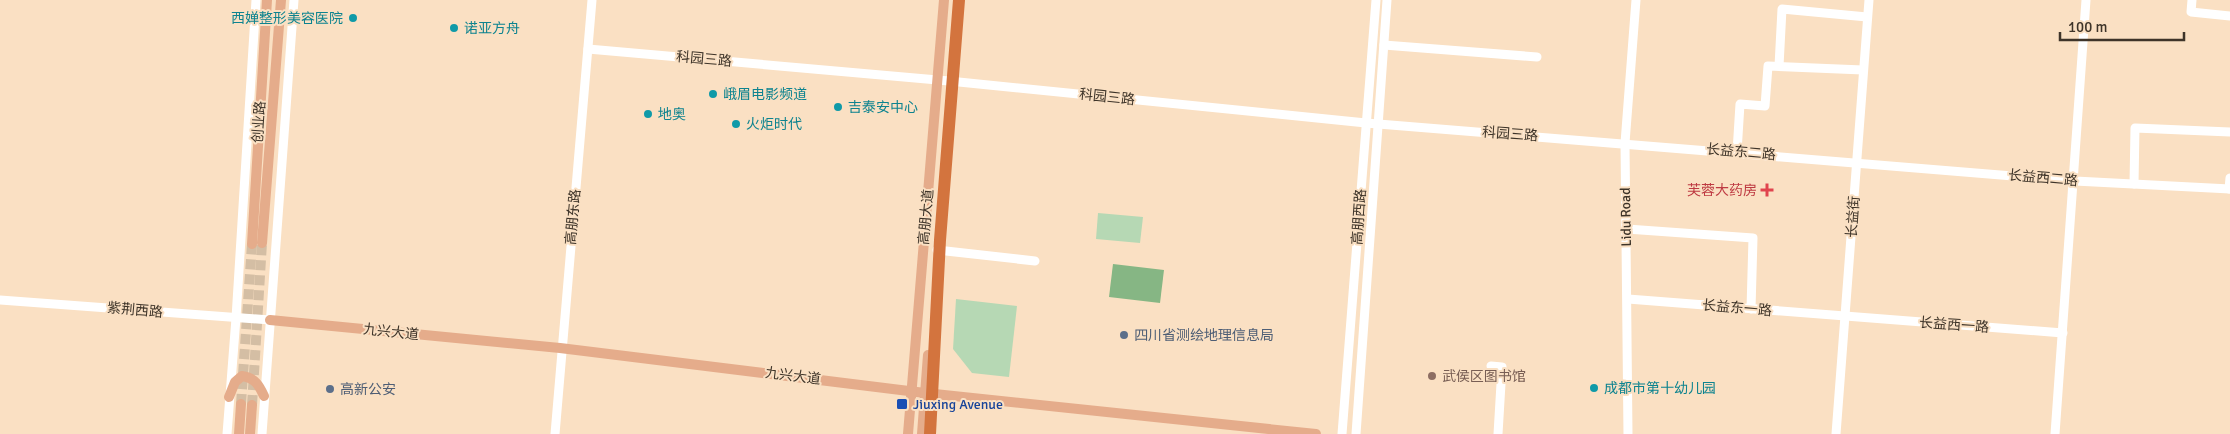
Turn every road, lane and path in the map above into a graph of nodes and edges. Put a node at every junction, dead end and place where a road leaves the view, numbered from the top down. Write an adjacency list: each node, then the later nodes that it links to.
1 (256, 0): 39 (street)
2 (267, 0): 3 (main road, 创业路)
3 (281, 0)
4 (294, 0): 40 (street)
5 (592, 0): 17 (street, 高朋东路)
6 (944, 0): 21 (main road, 高朋大道)
7 (957, 0): 21 (main road, 高朋大道); 50 (highway)
8 (1376, 0): 22 (street, 高朋西路)
9 (1387, 0): 16 (street, 高朋西路)
10 (1636, 0): 25 (street, Lidu Road)
11 (1868, 0): 15 (street, 长益街)
12 (2086, 0): 29 (street)
13 (2192, 0): 14 (street)
14 (2230, 16)
15 (1867, 17): 19 (street); 20 (street, 长益街)
16 (1384, 45): 18 (street); 23 (street, 高朋西路)
17 (588, 49): 21 (street, 科园三路); 42 (street, 高朋东路)
18 (1537, 57)
19 (1779, 66): 20 (street); 26 (street)
20 (1863, 70): 27 (street, 长益街)
21 (943, 80): 22 (street, 科园三路); 33 (main road, 高朋大道); 44 (main road, 高朋大道); 50 (highway)
22 (1366, 123): 23 (street, 科园三路); 58 (street, 高朋西路)
23 (1377, 124): 25 (street, 科园三路); 59 (street, 高朋西路)
24 (2230, 132): 30 (street)
25 (1625, 142): 26 (street, 长益东二路); 32 (street, Lidu Road)
26 (1737, 152): 27 (street, 长益东二路)
27 (1857, 162): 29 (street, 长益西二路); 38 (street, 长益街)
28 (2230, 178): 31 (street)
29 (2074, 181): 30 (street, 长益西二路); 41 (street)
30 (2134, 184): 31 (street, 长益西二路)
31 (2230, 189)
32 (1627, 228): 35 (street, Lidu Road); 37 (street)
33 (937, 250): 34 (street); 45 (main road, 高朋大道)
34 (1036, 261)
35 (1628, 299): 37 (street, 长益东一路); 61 (street, Lidu Road)
36 (0, 300): 39 (street, 紫荆西路)
37 (1751, 309): 38 (street, 长益东一路)
38 (1846, 317): 41 (street, 长益西一路); 62 (street, 长益街)
39 (236, 318): 40 (street, 紫荆西路); 47 (street)
40 (270, 320): 42 (main road, 九兴大道); 46 (street)
41 (2063, 333): 63 (street)
42 (560, 348): 44 (main road, 九兴大道); 55 (street, 高朋东路)
43 (1492, 366): 60 (street)
44 (911, 390): 45 (main road, 九兴大道); 56 (main road, 高朋大道)
45 (925, 393): 50 (main road, 高朋大道); 57 (main road, 九兴大道)
46 (264, 396): 47 (main road); 54 (street)
47 (229, 398): 51 (street)
48 (241, 404): 52 (main road)
49 (252, 405): 53 (main road)
50 (927, 432)
51 (227, 434)
52 (239, 434)
53 (250, 434)
54 (262, 434)
55 (555, 434)
56 (908, 434)
57 (1316, 434)
58 (1342, 434)
59 (1356, 434)
60 (1498, 434)
61 (1628, 434)
62 (1836, 434)
63 (2055, 434)

